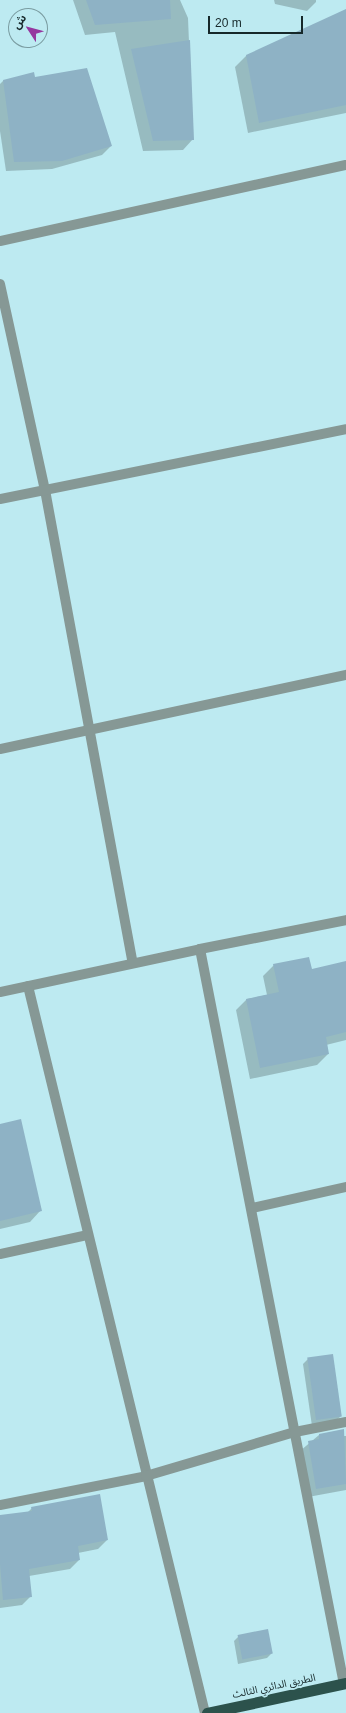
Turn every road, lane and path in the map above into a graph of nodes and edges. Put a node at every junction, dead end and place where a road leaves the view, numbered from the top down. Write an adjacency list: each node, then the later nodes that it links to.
1 (346, 165): 2 (street)
2 (0, 241)
3 (0, 284): 5 (street)
4 (346, 429): 5 (street)
5 (45, 490): 6 (street); 8 (street)
6 (0, 499)
7 (346, 675): 8 (street)
8 (90, 731): 9 (street); 12 (street)
9 (0, 750)
10 (346, 920): 11 (street)
11 (200, 948): 12 (street); 16 (street)
12 (133, 963): 13 (street)
13 (28, 986): 14 (street); 17 (street)
14 (0, 992)
15 (346, 1187): 16 (street)
16 (252, 1208): 20 (street)
17 (88, 1235): 18 (street); 21 (street)
18 (0, 1254)
19 (346, 1422): 20 (street)
20 (295, 1432): 21 (street); 23 (street)
21 (146, 1476): 22 (street); 24 (street)
22 (0, 1505)
23 (345, 1683): 24 (highway, الطريق الدائري الثالث)
24 (206, 1713)

